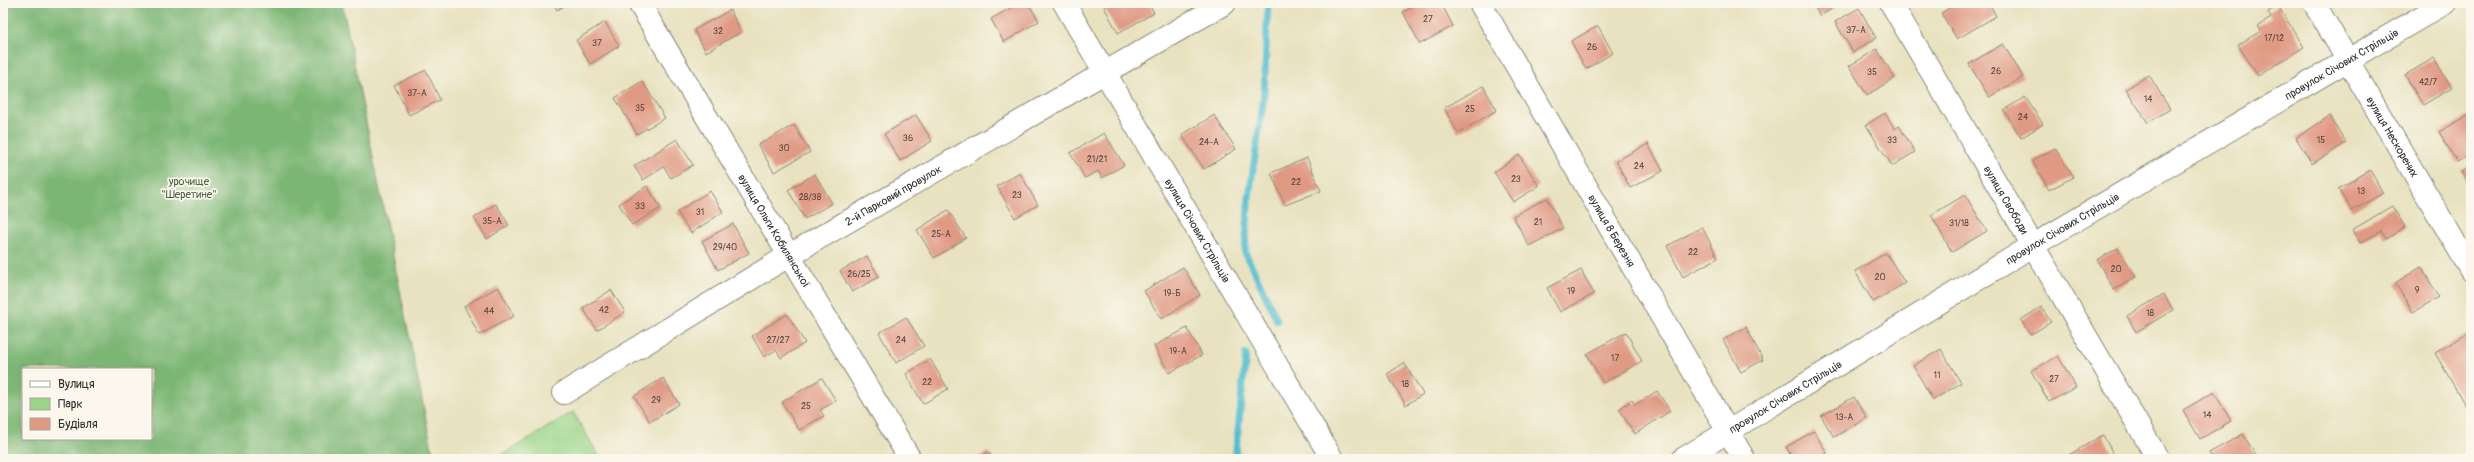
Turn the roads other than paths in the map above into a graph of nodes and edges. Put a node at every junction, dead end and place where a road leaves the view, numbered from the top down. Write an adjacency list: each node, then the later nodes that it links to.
1 (639, 3): 11 (street, вулиця Ольги Кобилянської)
2 (1064, 3): 9 (street, вулиця Січових Стрільців)
3 (1225, 3): 9 (street, 2-й Парковий провулок)
4 (1480, 3): 14 (street, вулиця 8 Березня)
5 (1891, 3): 10 (street, вулиця Свободи)
6 (2314, 3): 8 (street, вулиця Нескорених)
7 (2446, 3): 8 (street, провулок Січових Стрільців)
8 (2347, 59): 10 (street, провулок Січових Стрільців); 12 (street, вулиця Нескорених)
9 (1105, 73): 11 (street, 2-й Парковий провулок); 16 (street, вулиця Січових Стрільців)
10 (2032, 246): 14 (street, провулок Січових Стрільців); 19 (street, вулиця Свободи)
11 (788, 256): 13 (street, 2-й Парковий провулок); 15 (street, вулиця Ольги Кобилянської)
12 (2471, 270)
13 (564, 393)
14 (1728, 432): 17 (street, провулок Січових Стрільців); 18 (street, вулиця 8 Березня)
15 (910, 459)
16 (1332, 459)
17 (1683, 459)
18 (1744, 459)
19 (2158, 459)

